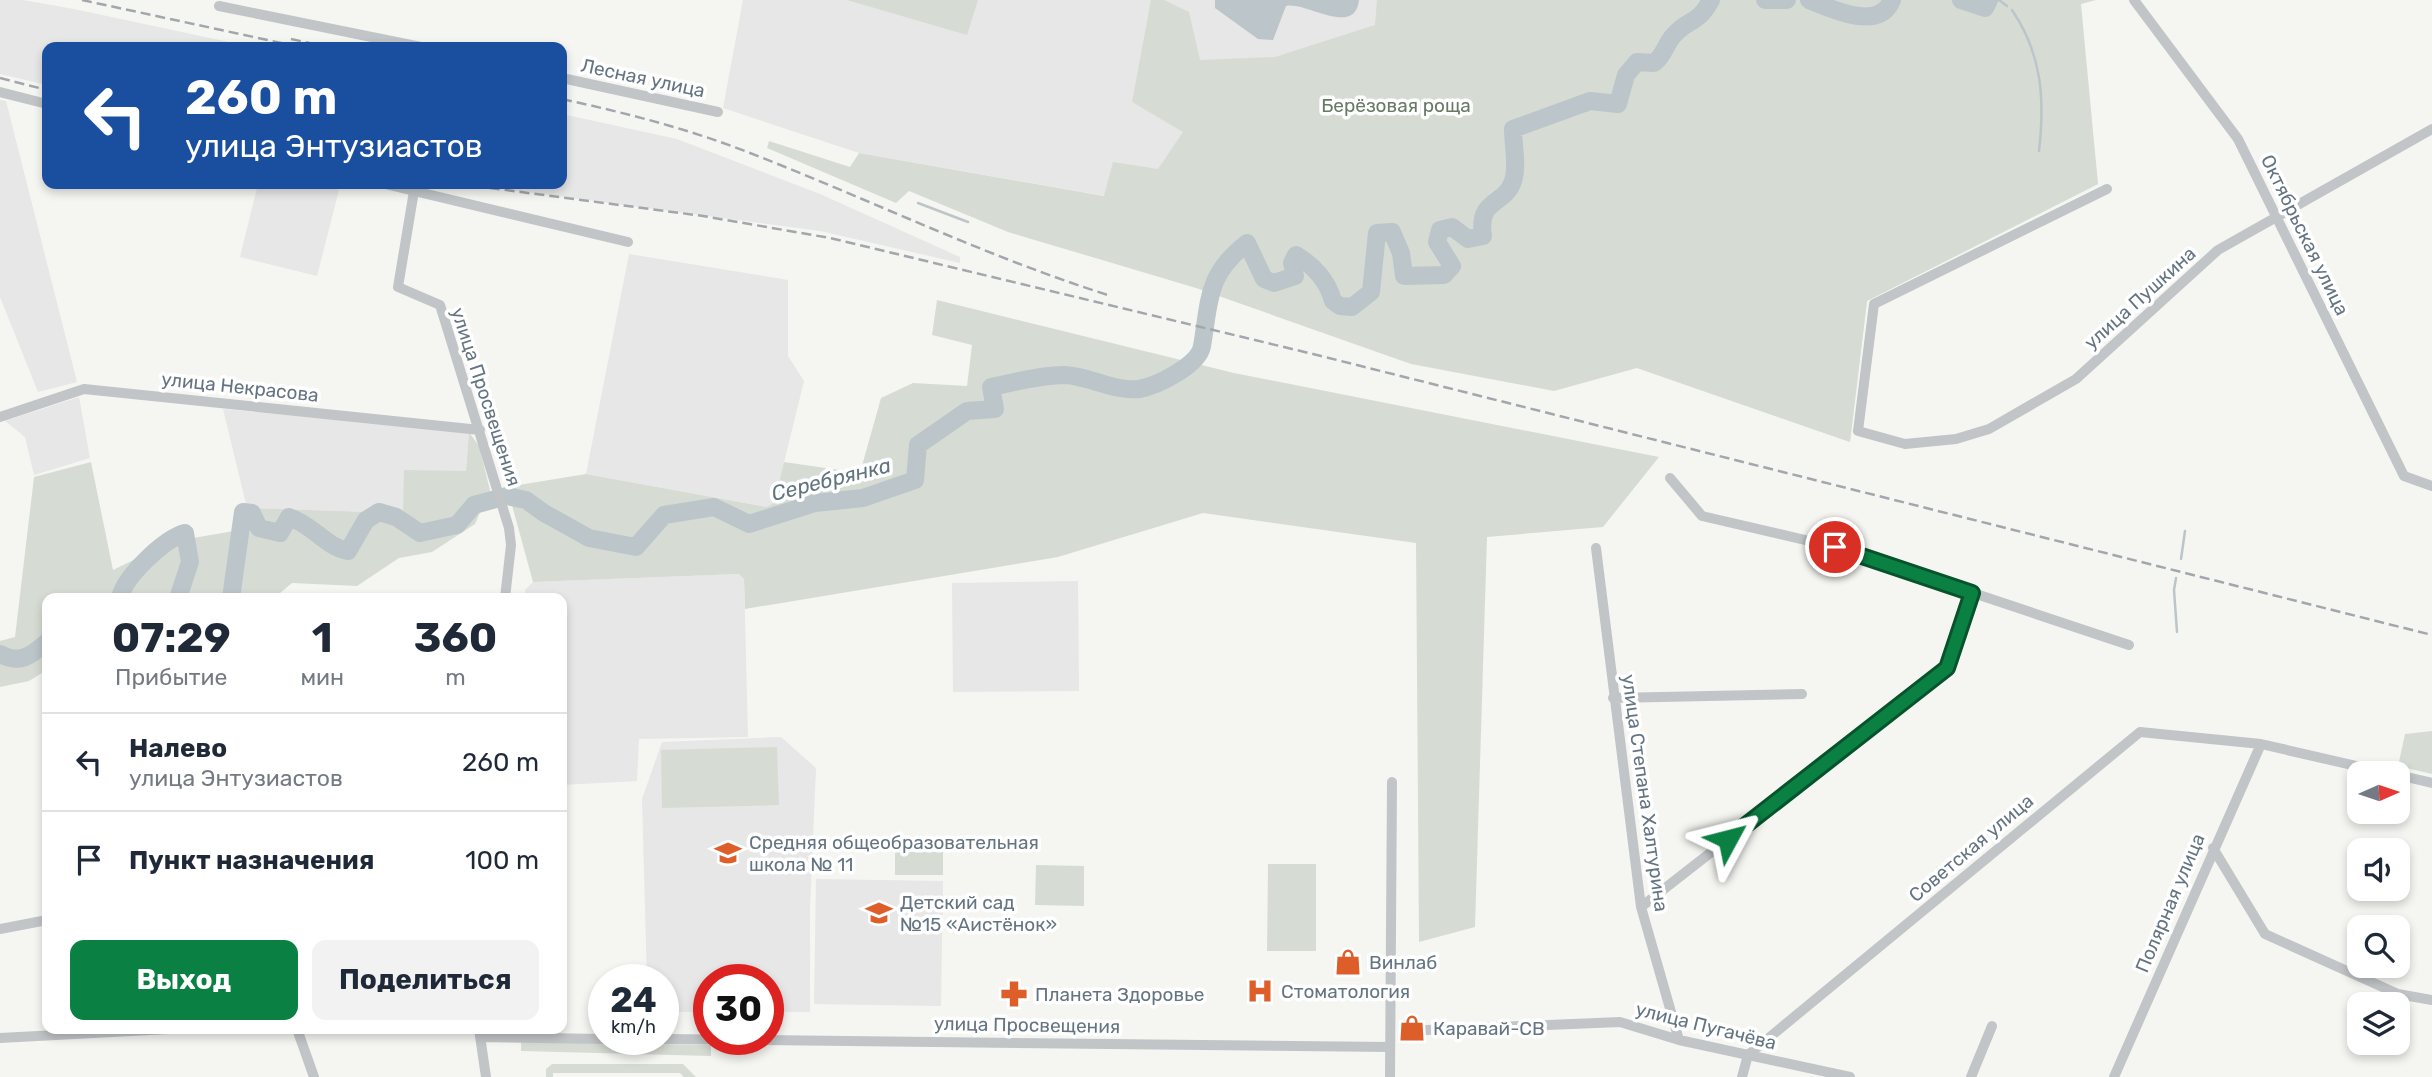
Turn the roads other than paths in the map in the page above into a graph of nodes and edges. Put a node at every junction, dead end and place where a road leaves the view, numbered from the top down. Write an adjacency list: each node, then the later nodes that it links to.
1 (2134, 0): 12 (street, Октябрьская улица)
2 (219, 5): 3 (street)
3 (397, 42)
4 (567, 79): 7 (street, Лесная улица)
5 (0, 92): 6 (street)
6 (42, 102)
7 (718, 112)
8 (2432, 129): 12 (street, улица Пушкина)
9 (406, 189): 11 (street)
10 (2107, 189): 12 (street, улица Пушкина)
11 (414, 191): 13 (street); 15 (street, улица Просвещения)
12 (2277, 219): 17 (street, Октябрьская улица)
13 (628, 242)
14 (0, 417): 15 (street, улица Некрасова)
15 (480, 430): 19 (street, улица Просвещения)
16 (1671, 478): 20 (street)
17 (2432, 486)
18 (1596, 548): 23 (street, улица Степана Халтурина)
19 (506, 593)
20 (1972, 593): 21 (street); 30 (street)
21 (2129, 645)
22 (1802, 694): 23 (street)
23 (1613, 698): 30 (street, улица Степана Халтурина)
24 (2261, 744): 25 (street, Советская улица); 29 (street, Полярная улица); 45 (street, Советская улица)
25 (2347, 764)
26 (2410, 778): 28 (street)
27 (1392, 782): 44 (street)
28 (2432, 783)
29 (2213, 848): 33 (street); 52 (street, Полярная улица)
30 (1641, 907): 43 (street, улица Степана Халтурина)
31 (42, 921): 32 (street)
32 (0, 929)
33 (2432, 1000)
34 (1992, 1026): 51 (street)
35 (1426, 1030): 43 (street, улица Пугачёва)
36 (75, 1034): 40 (street)
37 (300, 1034): 46 (street)
38 (479, 1034): 47 (street)
39 (500, 1034): 41 (street)
40 (0, 1038)
41 (588, 1038)
42 (679, 1039): 44 (street, улица Просвещения)
43 (1679, 1040): 45 (street, улица Пугачёва)
44 (1390, 1046): 48 (street)
45 (1748, 1055): 49 (street); 50 (street, улица Пугачёва)
46 (314, 1077)
47 (486, 1077)
48 (1390, 1077)
49 (1742, 1077)
50 (1850, 1077)
51 (1971, 1077)
52 (2114, 1077)

